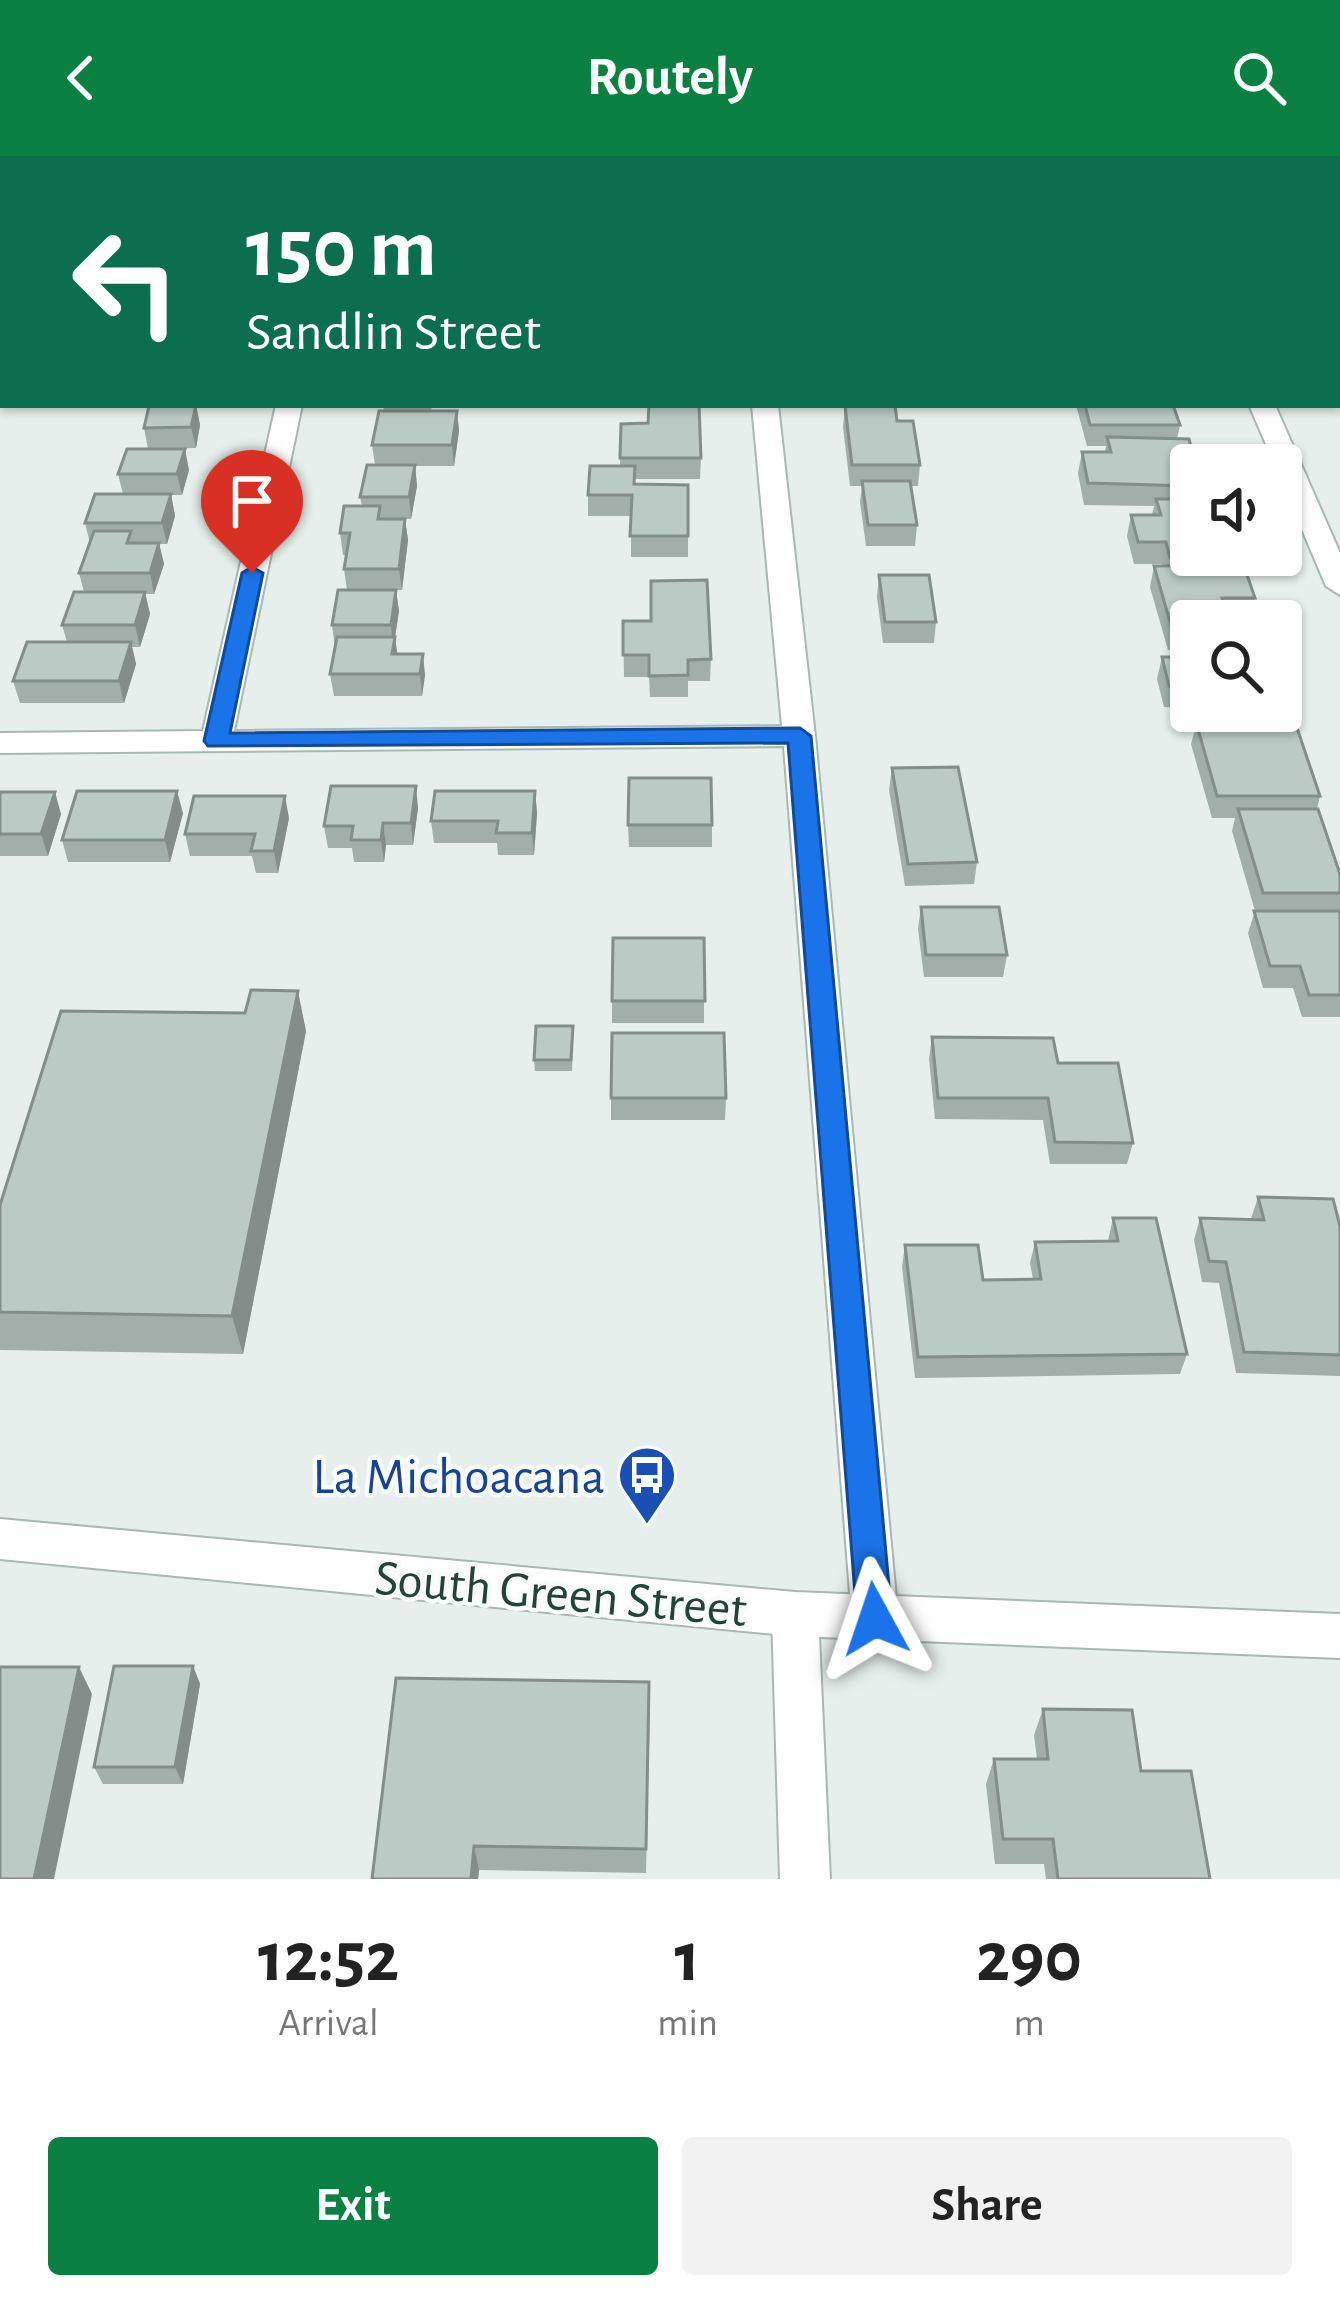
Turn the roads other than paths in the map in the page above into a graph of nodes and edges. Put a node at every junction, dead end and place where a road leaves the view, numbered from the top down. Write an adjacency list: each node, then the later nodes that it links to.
1 (288, 408): 6 (street)
2 (765, 408): 5 (street)
3 (1263, 408): 4 (street)
4 (1340, 586)
5 (800, 736): 6 (street); 10 (street)
6 (216, 741): 7 (street)
7 (0, 743)
8 (0, 1539): 9 (street, South Green Street)
9 (795, 1614): 10 (street, South Green Street); 12 (street)
10 (875, 1619): 11 (street, South Green Street)
11 (1340, 1636)
12 (805, 1879)

